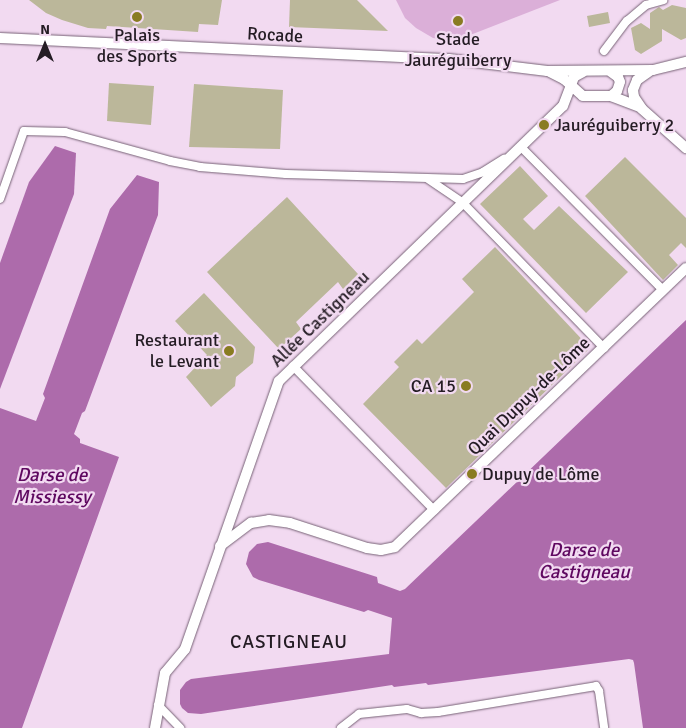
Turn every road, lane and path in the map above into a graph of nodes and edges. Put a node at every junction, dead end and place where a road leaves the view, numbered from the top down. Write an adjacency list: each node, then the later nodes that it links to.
1 (664, 0): 3 (street)
2 (0, 38): 6 (street, Rocade)
3 (604, 50)
4 (686, 62): 5 (street)
5 (653, 70): 8 (street); 13 (street)
6 (547, 71): 7 (street); 9 (street)
7 (583, 72): 8 (street); 9 (street)
8 (611, 72): 10 (street)
9 (571, 85): 11 (street); 12 (street)
10 (611, 96): 11 (street); 13 (street)
11 (590, 97): 12 (street)
12 (563, 106): 14 (street, Allée Castigneau)
13 (642, 108): 15 (street)
14 (522, 147): 16 (street); 18 (street, Allée Castigneau); 20 (street)
15 (686, 148)
16 (426, 178): 17 (street); 18 (street)
17 (0, 200)
18 (464, 203): 21 (street); 22 (street, Allée Castigneau)
19 (686, 268): 20 (street, Quai Dupuy-de-Lôme)
20 (663, 290): 21 (street, Quai Dupuy-de-Lôme)
21 (604, 348): 23 (street, Quai Dupuy-de-Lôme)
22 (293, 366): 23 (street); 24 (street, Allée Castigneau)
23 (434, 510): 24 (street, Quai Dupuy-de-Lôme)
24 (220, 546): 25 (street, Allée Castigneau)
25 (158, 704): 26 (street, Allée Castigneau); 27 (street)
26 (155, 728)
27 (180, 728)
28 (341, 728): 29 (street)
29 (604, 728)

